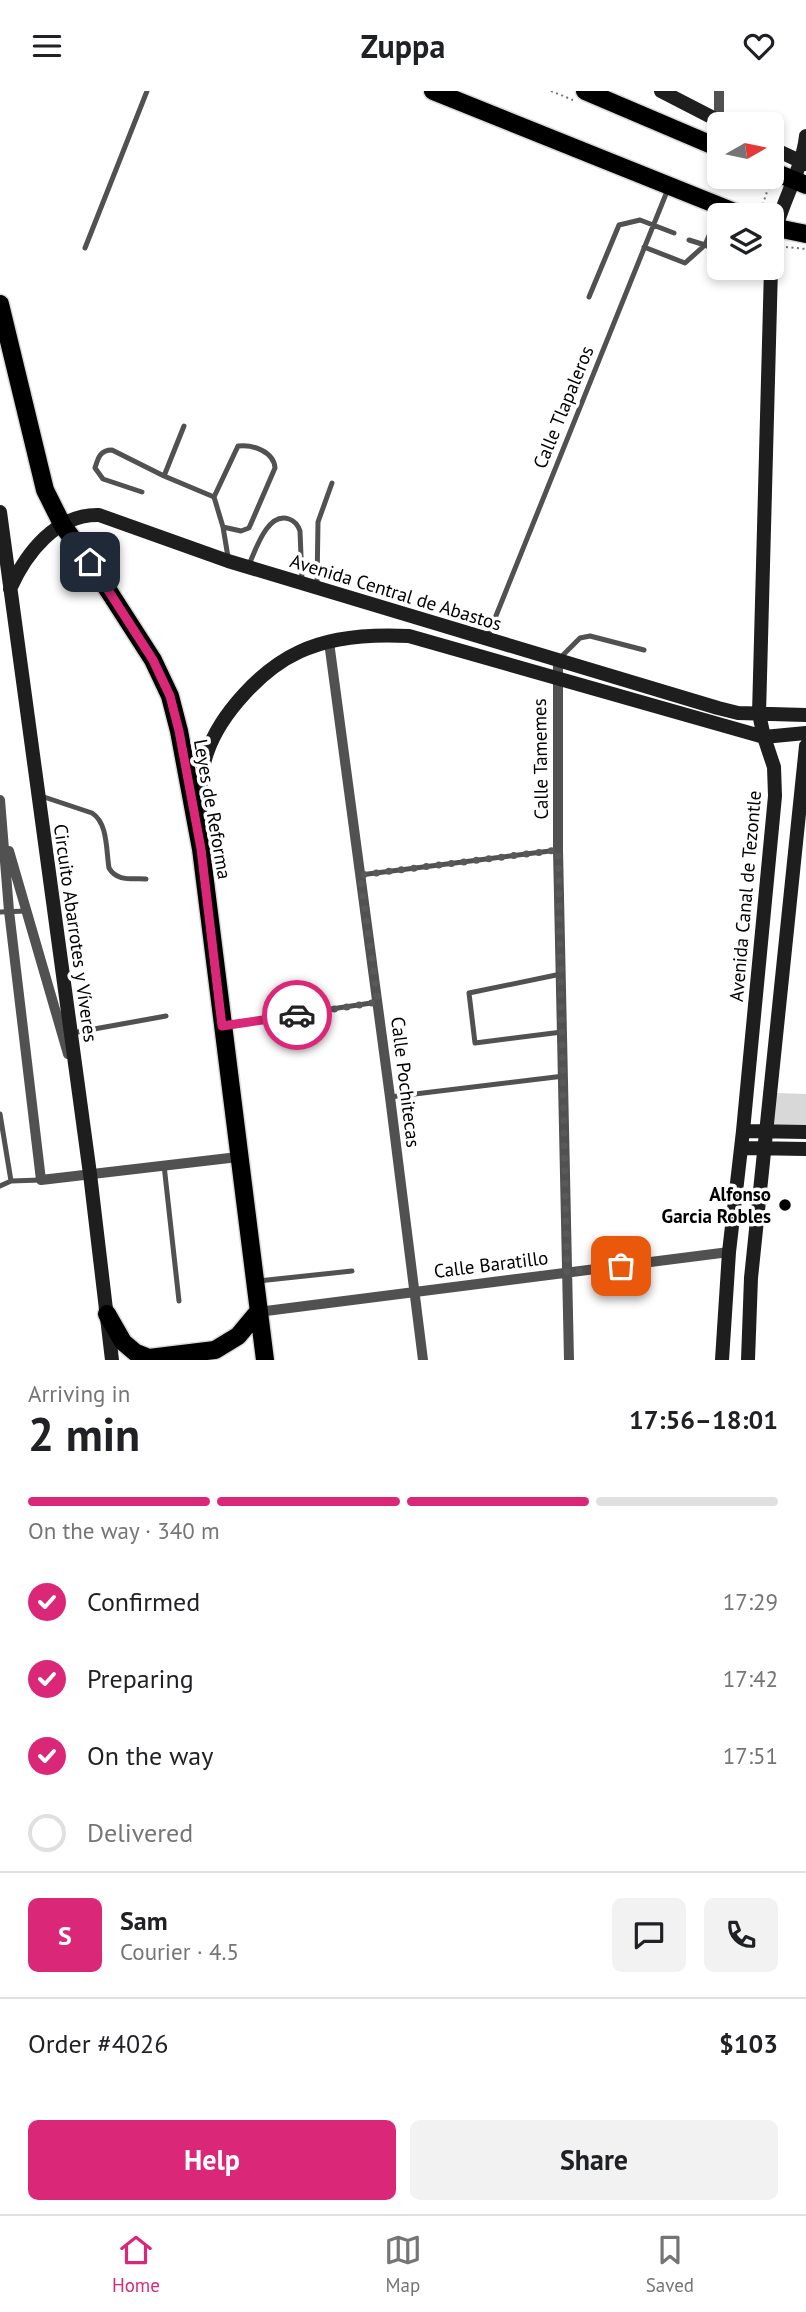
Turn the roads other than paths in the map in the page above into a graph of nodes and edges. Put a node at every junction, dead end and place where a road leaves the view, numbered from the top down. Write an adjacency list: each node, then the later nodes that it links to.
1 (147, 91): 24 (lane)
2 (433, 91): 13 (main road)
3 (585, 91): 9 (main road)
4 (661, 91): 7 (main road)
5 (719, 91): 6 (street)
6 (721, 112)
7 (707, 115)
8 (806, 136): 11 (main road)
9 (707, 143)
10 (784, 154): 11 (main road)
11 (803, 163): 12 (main road)
12 (799, 182): 15 (main road)
13 (669, 187): 14 (main road); 16 (lane, Calle Tlapaleros)
14 (711, 203)
15 (784, 211)
16 (653, 226): 17 (lane); 23 (lane, Calle Tlapaleros); 26 (lane)
17 (674, 233)
18 (784, 233): 19 (main road)
19 (806, 234)
20 (690, 240): 22 (lane)
21 (707, 240): 22 (lane)
22 (705, 245): 23 (lane)
23 (644, 247): 40 (lane, Calle Tlapaleros)
24 (85, 248)
25 (771, 280): 45 (main road, Avenida Canal de Tezontle)
26 (589, 297)
27 (0, 304): 34 (main road, Leyes de Reforma)
28 (184, 426): 29 (lane)
29 (164, 476): 31 (lane); 32 (lane)
30 (332, 483): 38 (lane)
31 (142, 492)
32 (214, 497): 35 (lane); 35 (lane)
33 (0, 512): 39 (main road, Circuito Abarrotes y Víveres)
34 (62, 526): 36 (main road, Avenida Central de Abastos); 39 (main road, Avenida Central de Abastos); 55 (main road, Leyes de Reforma)
35 (223, 527): 36 (lane)
36 (228, 561): 37 (main road, Avenida Central de Abastos)
37 (248, 567): 38 (main road, Avenida Central de Abastos); 38 (lane)
38 (310, 586): 40 (main road, Avenida Central de Abastos)
39 (10, 589): 52 (main road, Circuito Abarrotes y Víveres)
40 (486, 640): 43 (main road, Avenida Central de Abastos)
41 (329, 642): 44 (main road, Avenida Central de Abastos); 55 (main road, Avenida Central de Abastos); 57 (street, Calle Pochitecas)
42 (644, 650): 43 (lane)
43 (558, 661): 44 (street, Calle Tamemes); 45 (main road, Avenida Central de Abastos)
44 (556, 678): 48 (main road, Avenida Central de Abastos); 56 (street, Calle Tamemes)
45 (759, 714): 46 (main road, Avenida Central de Abastos); 48 (main road, Avenida Canal de Tezontle)
46 (806, 715)
47 (806, 733): 48 (main road, Avenida Central de Abastos)
48 (764, 737): 71 (main road, Avenida Canal de Tezontle)
49 (806, 746): 50 (main road)
50 (806, 759): 51 (main road)
51 (805, 784): 73 (main road)
52 (38, 795): 58 (lane); 66 (main road, Circuito Abarrotes y Víveres)
53 (0, 800): 54 (street)
54 (3, 832): 59 (street); 60 (street)
55 (201, 849): 64 (main road, Leyes de Reforma)
56 (558, 850): 57 (lane); 61 (street, Calle Tamemes)
57 (360, 875): 62 (street, Calle Pochitecas)
58 (146, 879)
59 (4, 911): 60 (lane); 82 (street)
60 (26, 911): 68 (street)
61 (561, 974): 65 (street, Calle Tamemes); 65 (lane)
62 (378, 1002): 64 (lane); 69 (street, Calle Pochitecas)
63 (166, 1016): 66 (lane)
64 (222, 1026): 77 (main road, Leyes de Reforma)
65 (563, 1031): 67 (street, Calle Tamemes)
66 (71, 1033): 68 (main road, Circuito Abarrotes y Víveres)
67 (564, 1076): 69 (lane); 87 (street, Calle Tamemes)
68 (78, 1086): 81 (main road, Circuito Abarrotes y Víveres)
69 (390, 1097): 89 (street, Calle Pochitecas)
70 (0, 1114): 83 (lane)
71 (743, 1131): 73 (main road); 74 (main road, Avenida Canal de Tezontle)
72 (806, 1132): 73 (main road)
73 (767, 1133): 75 (main road)
74 (741, 1148): 75 (main road); 78 (main road, Avenida Canal de Tezontle)
75 (765, 1149): 76 (main road); 80 (main road)
76 (806, 1149)
77 (238, 1157): 79 (street); 88 (main road, Leyes de Reforma)
78 (739, 1164): 80 (main road); 85 (main road, Avenida Canal de Tezontle)
79 (163, 1165): 81 (street); 90 (lane)
80 (763, 1171): 98 (main road)
81 (90, 1174): 82 (street); 92 (main road, Circuito Abarrotes y Víveres)
82 (41, 1180): 83 (lane)
83 (11, 1181): 84 (lane)
84 (0, 1186)
85 (729, 1252): 87 (street, Calle Baratillo); 97 (main road, Avenida Canal de Tezontle)
86 (352, 1271): 88 (lane)
87 (567, 1272): 89 (street, Calle Baratillo); 96 (street, Calle Tamemes)
88 (254, 1282): 91 (main road, Leyes de Reforma)
89 (414, 1291): 91 (street, Calle Baratillo); 95 (street, Calle Pochitecas)
90 (179, 1301)
91 (258, 1312): 92 (main road); 94 (main road, Leyes de Reforma)
92 (107, 1314): 93 (main road, Circuito Abarrotes y Víveres)
93 (112, 1360)
94 (265, 1360)
95 (423, 1360)
96 (569, 1360)
97 (722, 1360)
98 (748, 1360)

